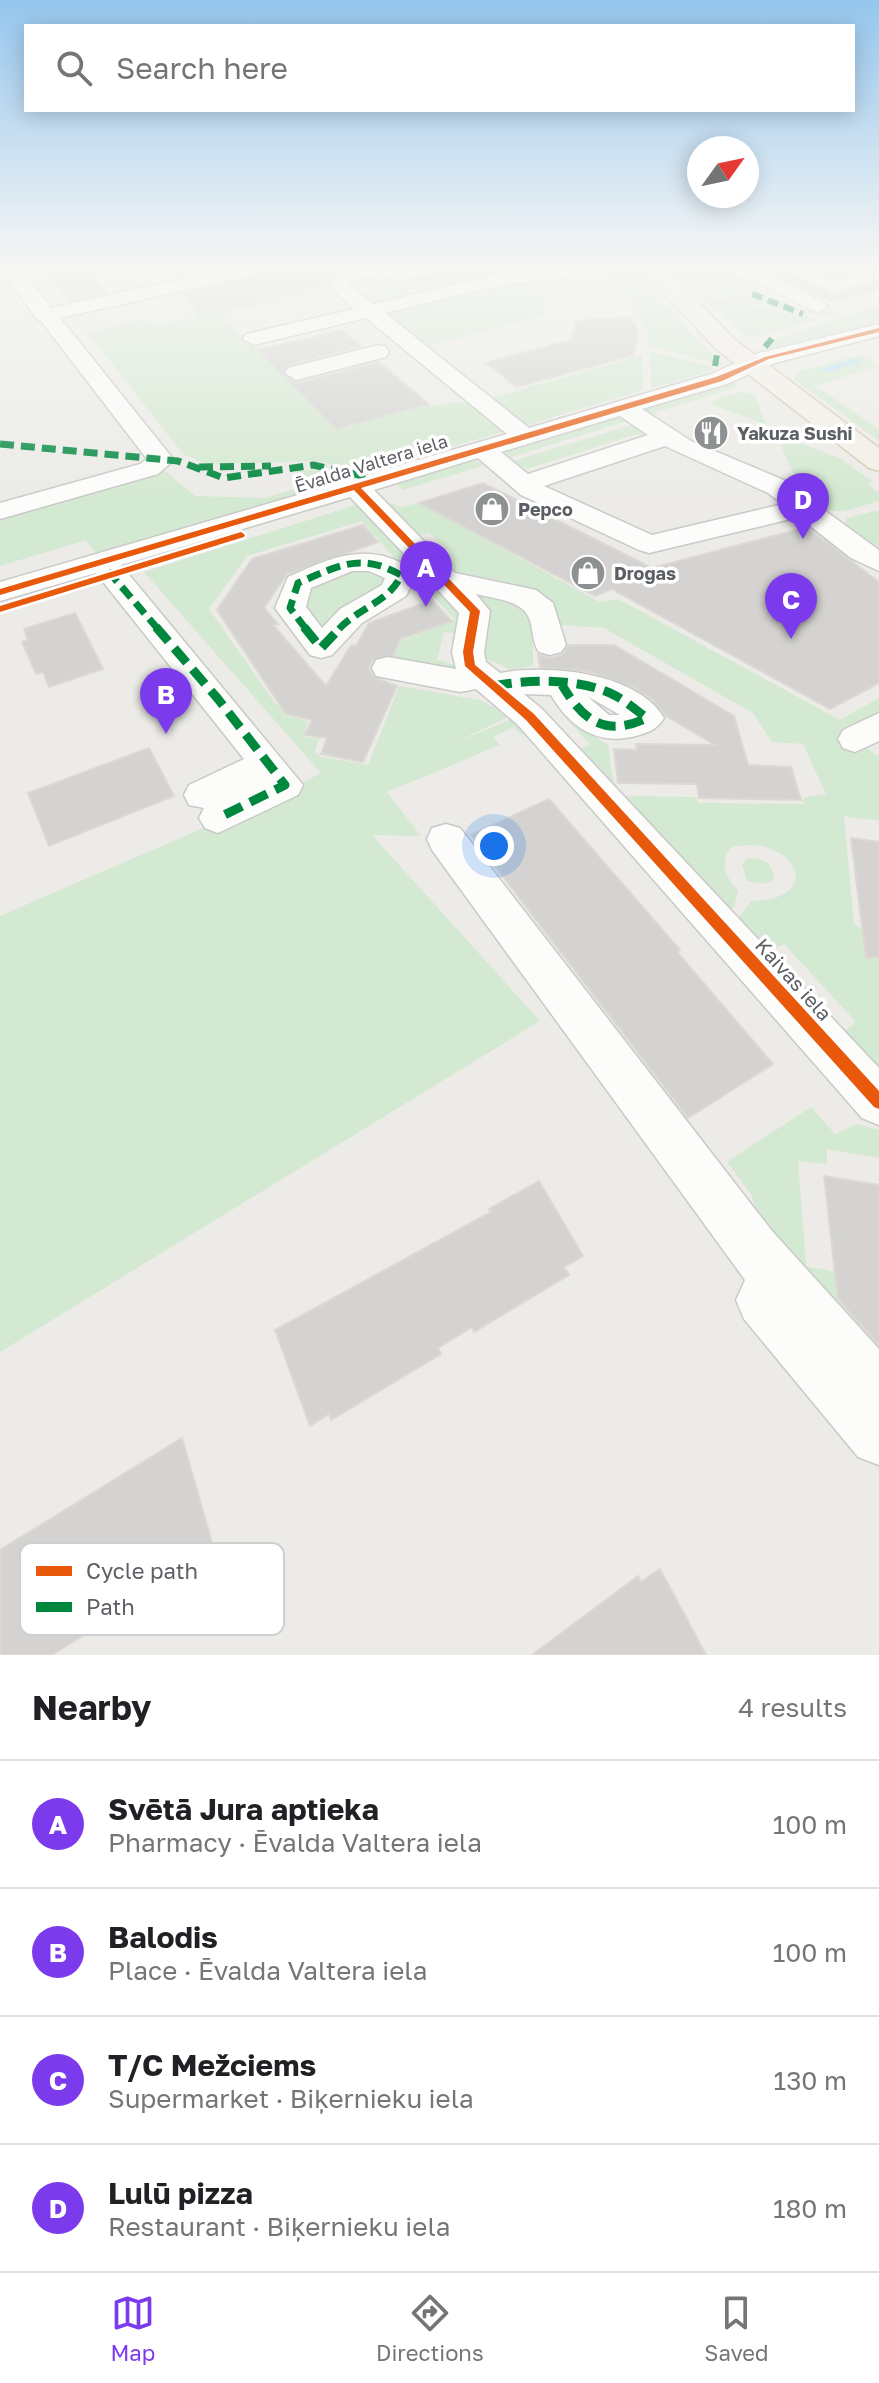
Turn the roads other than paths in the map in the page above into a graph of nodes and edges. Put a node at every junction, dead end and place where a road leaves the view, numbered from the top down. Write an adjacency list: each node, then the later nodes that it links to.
1 (66, 343): 19 (street)
2 (409, 343): 6 (street)
3 (724, 343): 7 (main road)
4 (851, 343): 7 (street, Ēvalda Valtera iela)
5 (451, 344): 6 (street)
6 (417, 350): 8 (street); 10 (street)
7 (751, 365): 11 (street, Ēvalda Valtera iela); 15 (main road)
8 (296, 373)
9 (502, 385): 10 (street)
10 (461, 393): 12 (street)
11 (623, 407): 12 (street, Ēvalda Valtera iela); 13 (street)
12 (524, 436): 14 (street, Ēvalda Valtera iela)
13 (666, 437): 16 (street); 18 (street)
14 (482, 449): 16 (street); 17 (street, Ēvalda Valtera iela)
15 (879, 462)
16 (523, 484): 18 (street)
17 (356, 487): 20 (street, Ēvalda Valtera iela); 22 (street)
18 (807, 507): 21 (street)
19 (0, 511)
20 (102, 561): 24 (street, Ēvalda Valtera iela); 29 (street)
21 (879, 562)
22 (441, 573): 23 (street); 25 (street); 27 (street)
23 (401, 575)
24 (0, 592)
25 (550, 645)
26 (388, 668): 27 (street)
27 (487, 681): 28 (street); 31 (street, Kaivas iela)
28 (562, 685)
29 (210, 806)
30 (446, 839): 33 (street)
31 (879, 1102)
32 (763, 1300): 34 (street)
33 (879, 1391)
34 (879, 1436)

